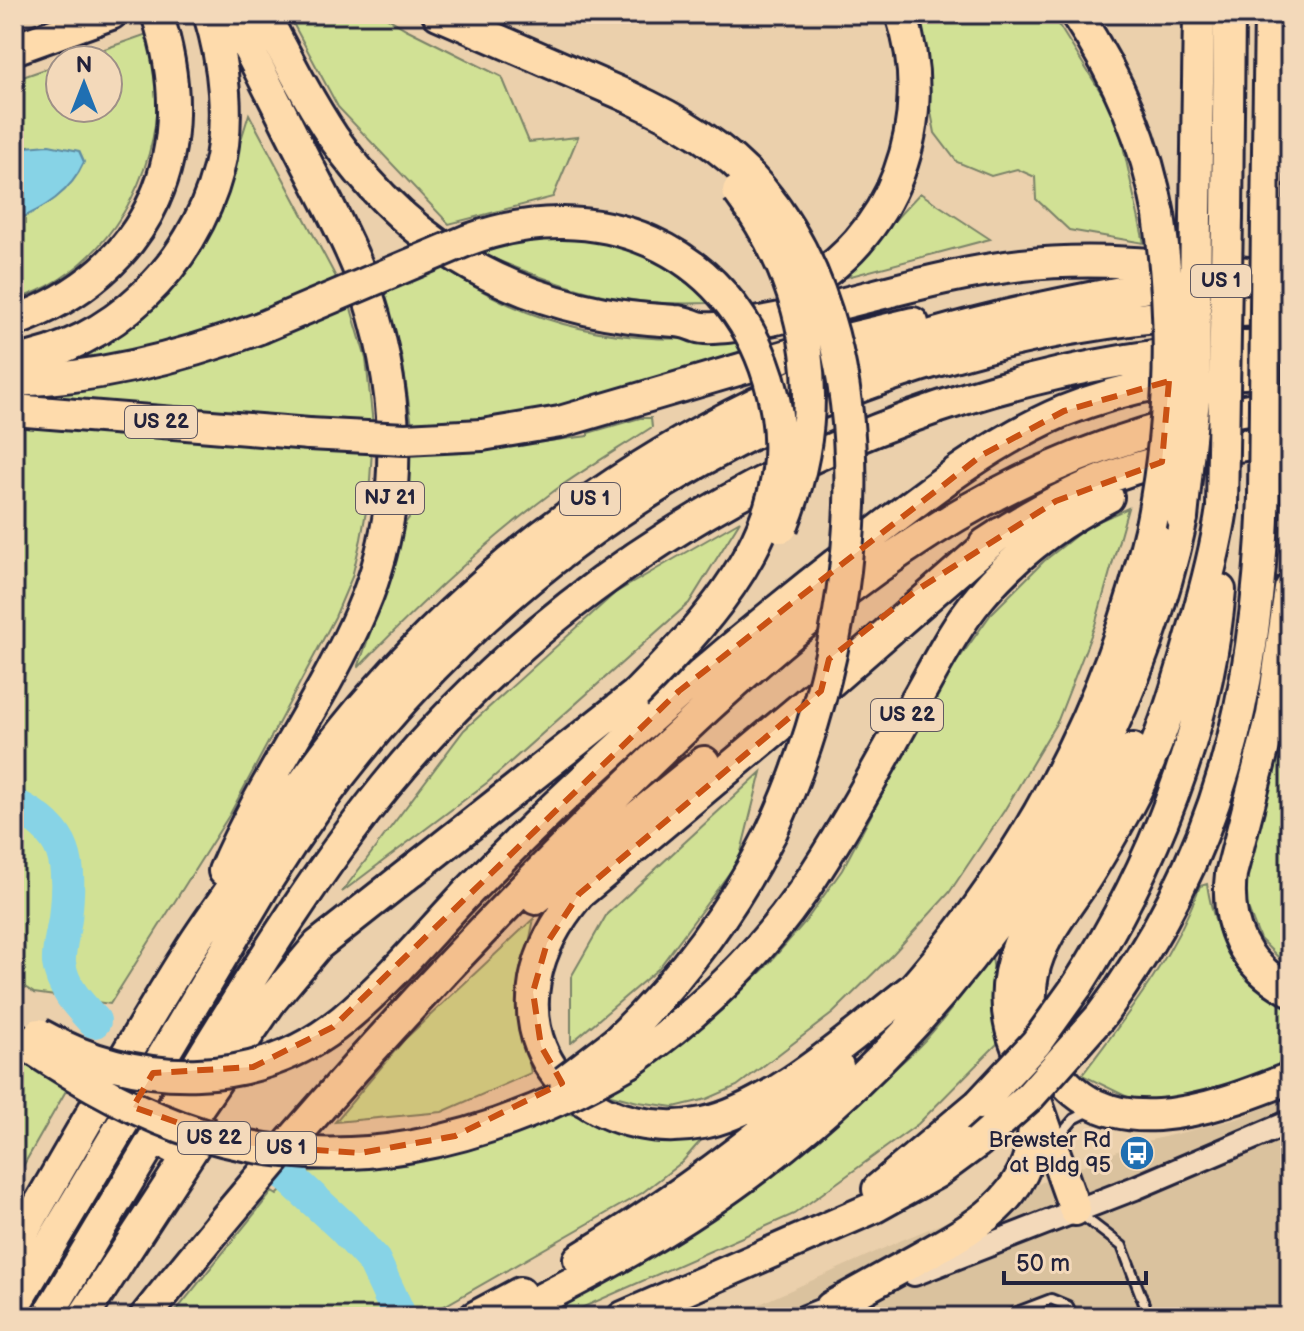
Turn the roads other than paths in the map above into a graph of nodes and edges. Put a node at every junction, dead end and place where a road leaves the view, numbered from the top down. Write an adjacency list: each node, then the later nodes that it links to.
1 (111, 14): 11 (highway)
2 (157, 14): 16 (highway)
3 (438, 14): 12 (highway)
4 (901, 14): 17 (highway)
5 (1076, 14): 34 (highway, bridge)
6 (1199, 14): 27 (highway, bridge)
7 (1229, 14): 26 (highway, bridge)
8 (1270, 14): 46 (highway, bridge)
9 (267, 19): 17 (highway)
10 (224, 26): 19 (highway); 32 (highway, NJ 21)
11 (14, 49)
12 (627, 96): 30 (highway, bridge); 38 (highway, bridge)
13 (1290, 278): 14 (highway, US 1); 17 (highway)
14 (1153, 286): 23 (highway, US 22, bridge); 32 (highway, US 1)
15 (1290, 310): 47 (highway)
16 (14, 321)
17 (686, 321)
18 (1290, 344): 49 (highway)
19 (14, 361)
20 (1290, 371): 36 (highway, bridge)
21 (14, 381): 30 (highway, bridge)
22 (1290, 403): 33 (highway, US 1)
23 (14, 410)
24 (1290, 438): 25 (highway, US 22)
25 (1245, 446): 28 (highway); 38 (highway, US 22)
26 (1222, 508): 41 (highway); 46 (highway, bridge)
27 (1182, 518): 40 (highway); 54 (highway)
28 (1001, 533): 33 (highway); 34 (highway)
29 (1290, 589): 35 (highway)
30 (635, 695): 31 (highway)
31 (470, 826): 50 (highway); 51 (highway)
32 (190, 949): 45 (highway, US 1)
33 (433, 984): 52 (highway, US 1)
34 (912, 989): 53 (highway)
35 (1290, 990)
36 (14, 1018)
37 (14, 1037): 38 (highway, US 22, bridge)
38 (623, 1052)
39 (1290, 1078): 41 (highway)
40 (1031, 1084): 43 (highway); 48 (highway)
41 (1100, 1106): 43 (lane)
42 (1290, 1122): 44 (street)
43 (1052, 1145): 44 (highway)
44 (1075, 1210): 48 (street); 58 (lane)
45 (14, 1248)
46 (763, 1257): 55 (highway)
47 (14, 1306)
48 (818, 1312)
49 (47, 1317)
50 (55, 1317)
51 (83, 1317)
52 (145, 1317)
53 (475, 1317)
54 (506, 1317)
55 (623, 1317)
56 (1004, 1317): 57 (lane)
57 (1073, 1317)
58 (1149, 1317)

